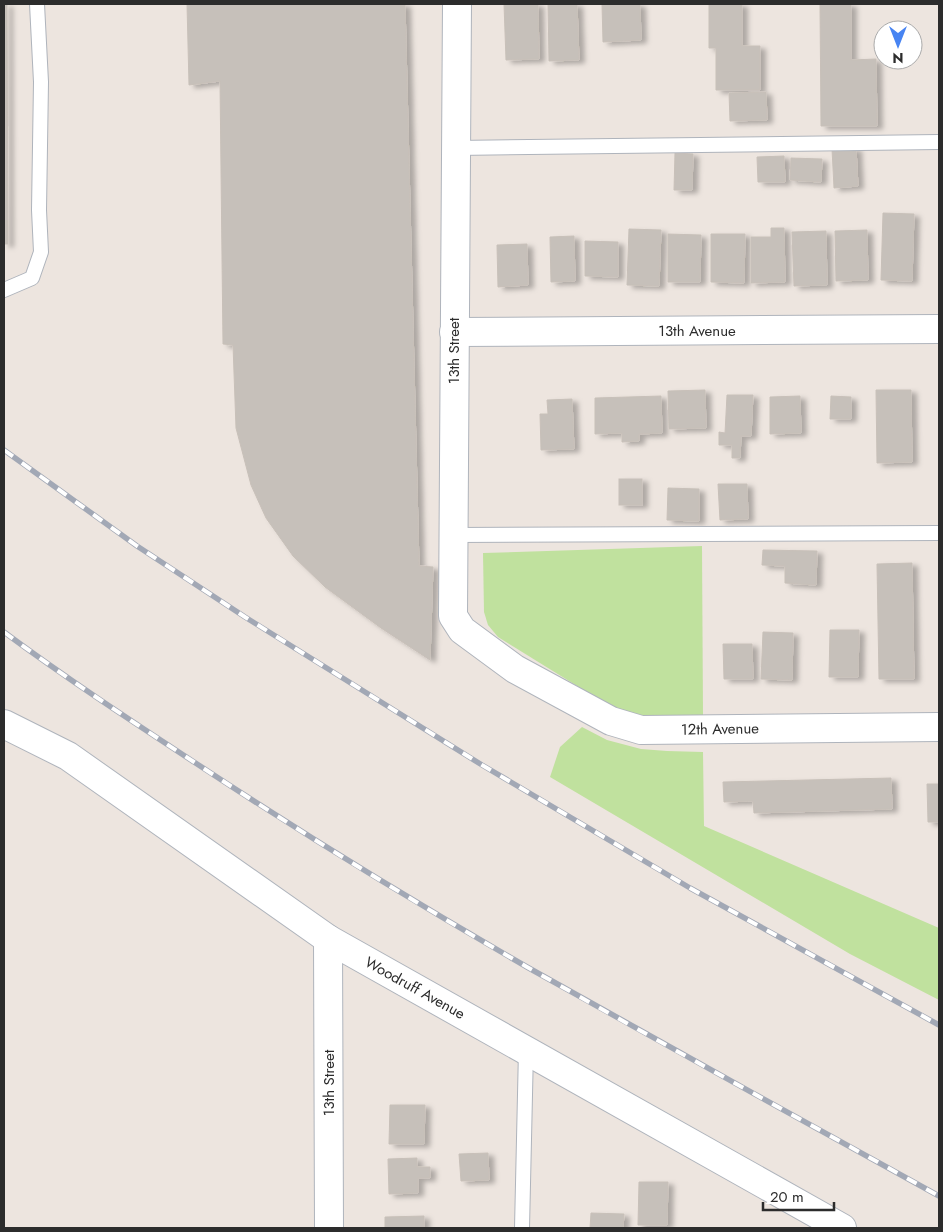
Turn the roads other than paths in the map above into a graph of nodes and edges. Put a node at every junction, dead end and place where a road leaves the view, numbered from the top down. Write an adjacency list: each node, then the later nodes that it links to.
1 (37, 4): 5 (lane)
2 (457, 4): 4 (street, 13th Street)
3 (939, 142): 4 (lane)
4 (456, 148): 7 (street, 13th Street)
5 (4, 290)
6 (939, 330): 7 (street, 13th Avenue)
7 (454, 332): 9 (street, 13th Street)
8 (939, 534): 9 (lane)
9 (454, 535): 10 (street, 13th Street)
10 (515, 669): 12 (street, 12th Avenue)
11 (4, 724): 13 (street, Woodruff Avenue)
12 (939, 727)
13 (328, 939): 14 (street, Woodruff Avenue); 15 (street, 13th Street)
14 (526, 1050): 16 (lane); 17 (street, Woodruff Avenue)
15 (329, 1228)
16 (522, 1228)
17 (842, 1228)

